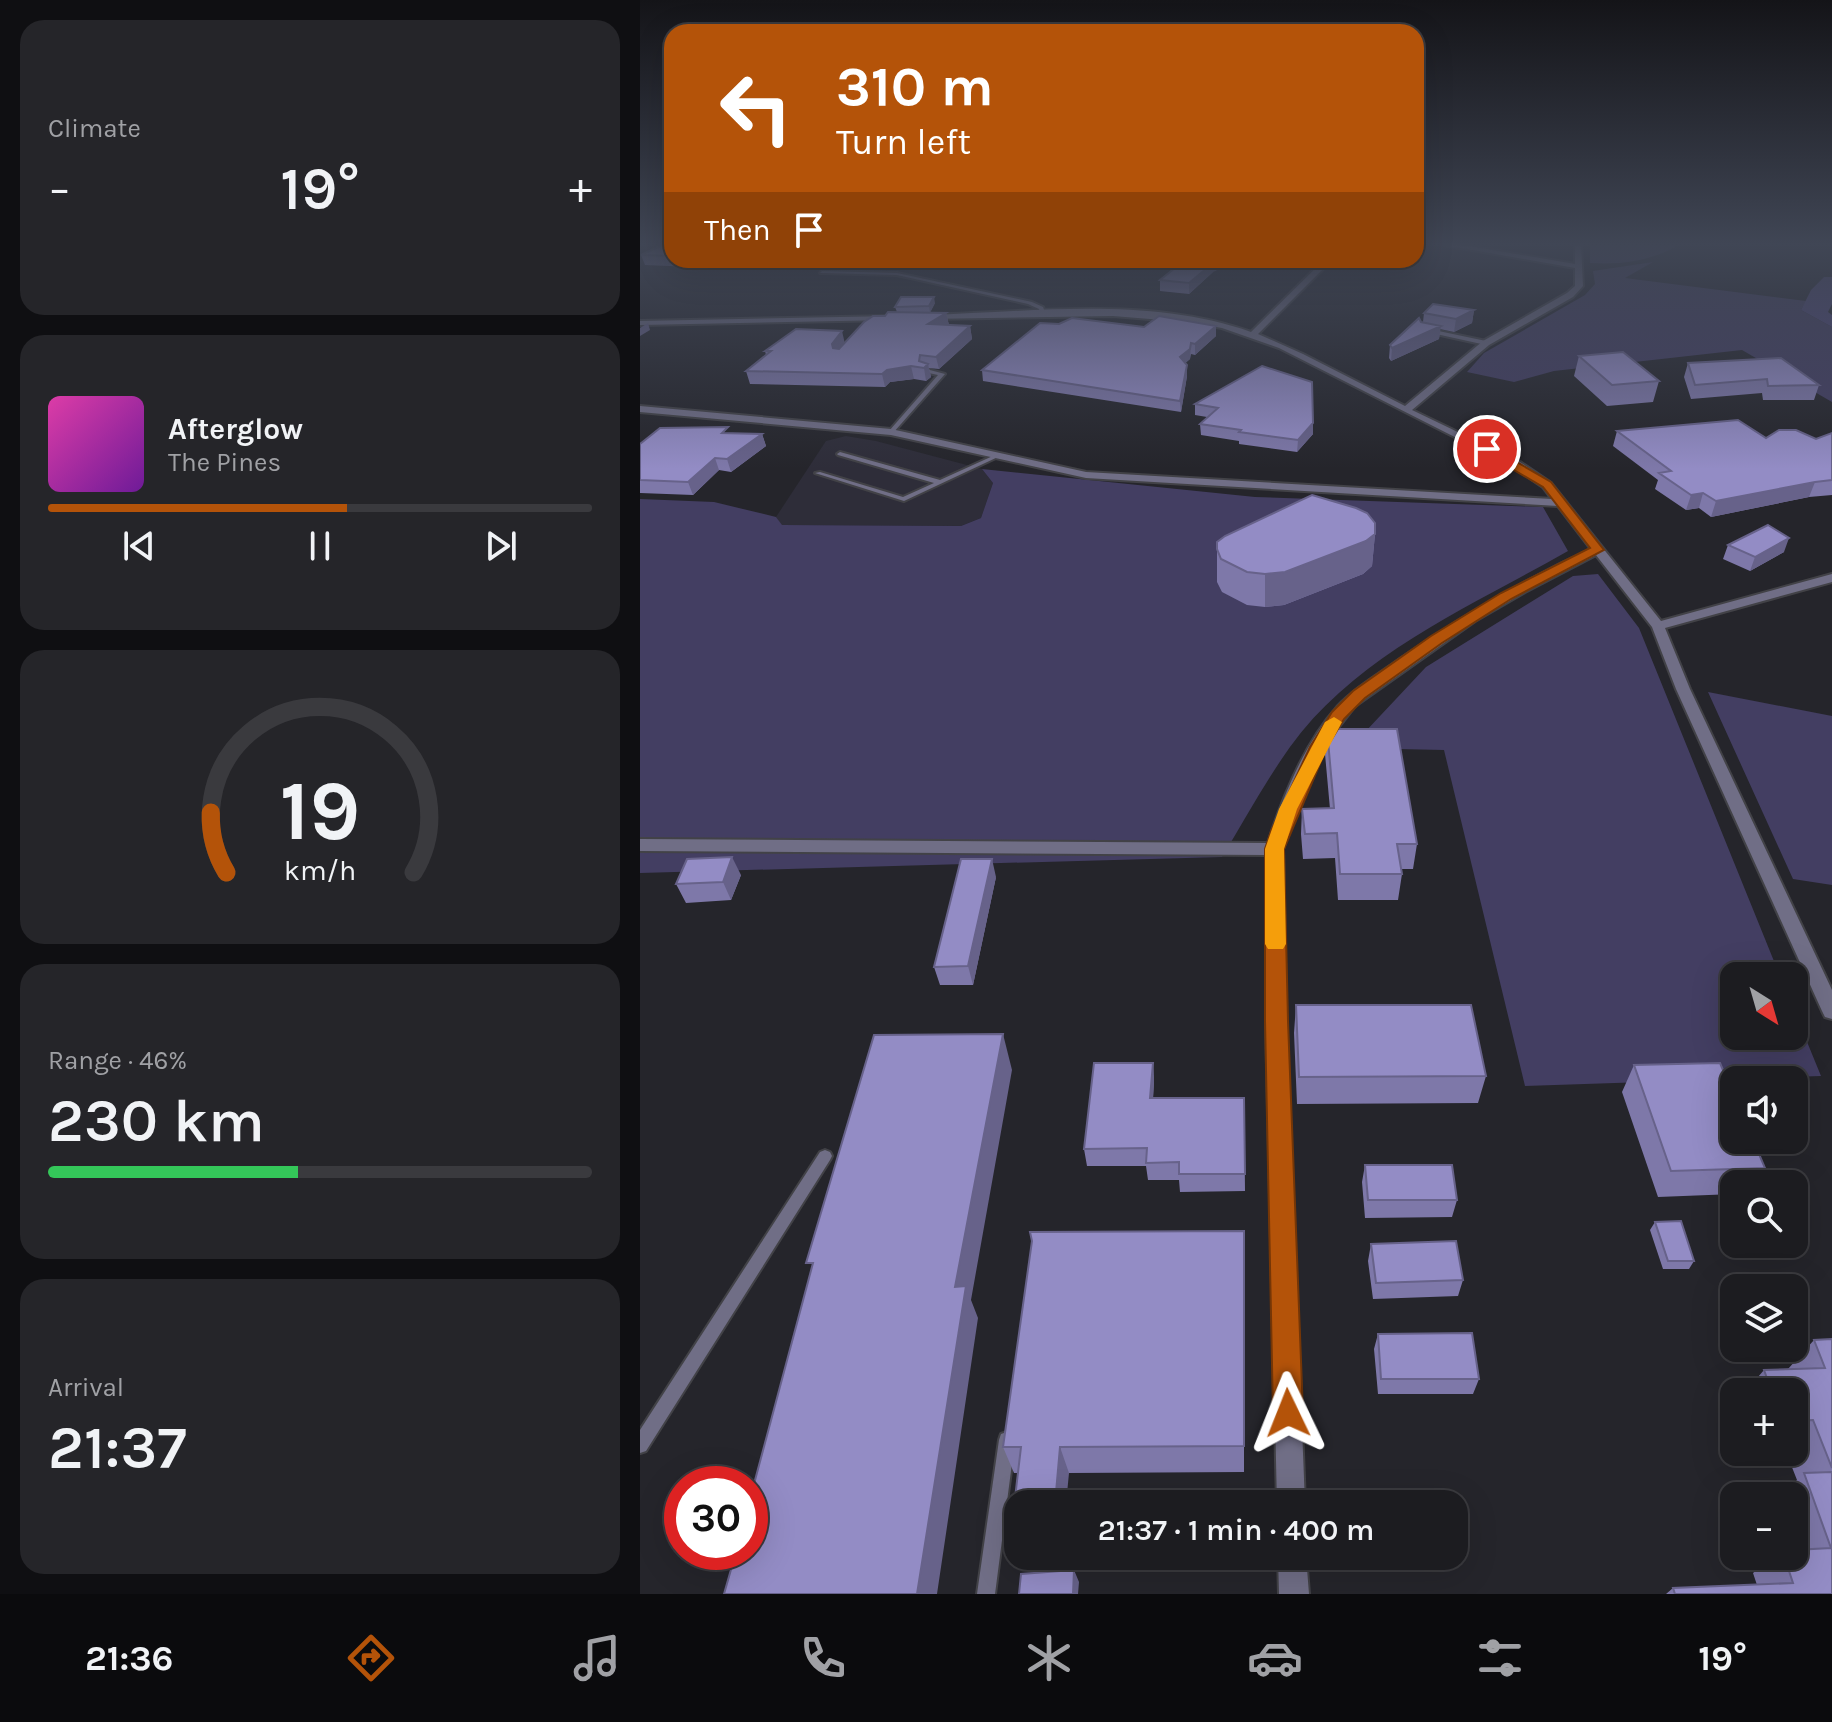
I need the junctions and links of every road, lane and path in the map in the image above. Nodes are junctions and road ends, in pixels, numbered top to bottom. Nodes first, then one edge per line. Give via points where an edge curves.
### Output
1 (887, 319) edge
2 (1183, 319) edge
3 (1269, 319) edge
4 (1527, 319) edge
5 (640, 323) edge
6 (1422, 331) edge
7 (1253, 335) junction
8 (1486, 343) junction
9 (926, 371) edge
10 (640, 409) edge
11 (1406, 410) junction
12 (891, 432) junction
13 (840, 454) dead end
14 (997, 456) junction
15 (818, 473) dead end
16 (939, 482) junction
17 (1561, 503) junction
18 (1598, 550) junction
19 (1832, 578) edge
20 (1658, 626) junction
21 (640, 845) edge
22 (1275, 849) junction
23 (1832, 1011) edge
24 (825, 1156) dead end
25 (1009, 1425) edge
26 (640, 1445) edge
27 (1291, 1490) edge
28 (1293, 1570) edge
29 (986, 1594) edge
30 (1294, 1594) edge

1 - 5 street
2 - 7 street
3 - 7 street
4 - 8 street
6 - 8 lane
7 - 11 street
8 - 11 street
9 - 12 lane via 942,374
10 - 12 street
11 - 17 street via 1531,473
12 - 14 street
13 - 16 lane
14 - 16 lane
14 - 17 street via 1150,482
15 - 16 lane via 904,499
17 - 18 street
18 - 20 street
18 - 22 street via 1506,596 1359,695 1318,747
19 - 20 street
20 - 23 street
21 - 22 street
22 - 27 street
24 - 26 lane
25 - 29 lane
28 - 30 street

